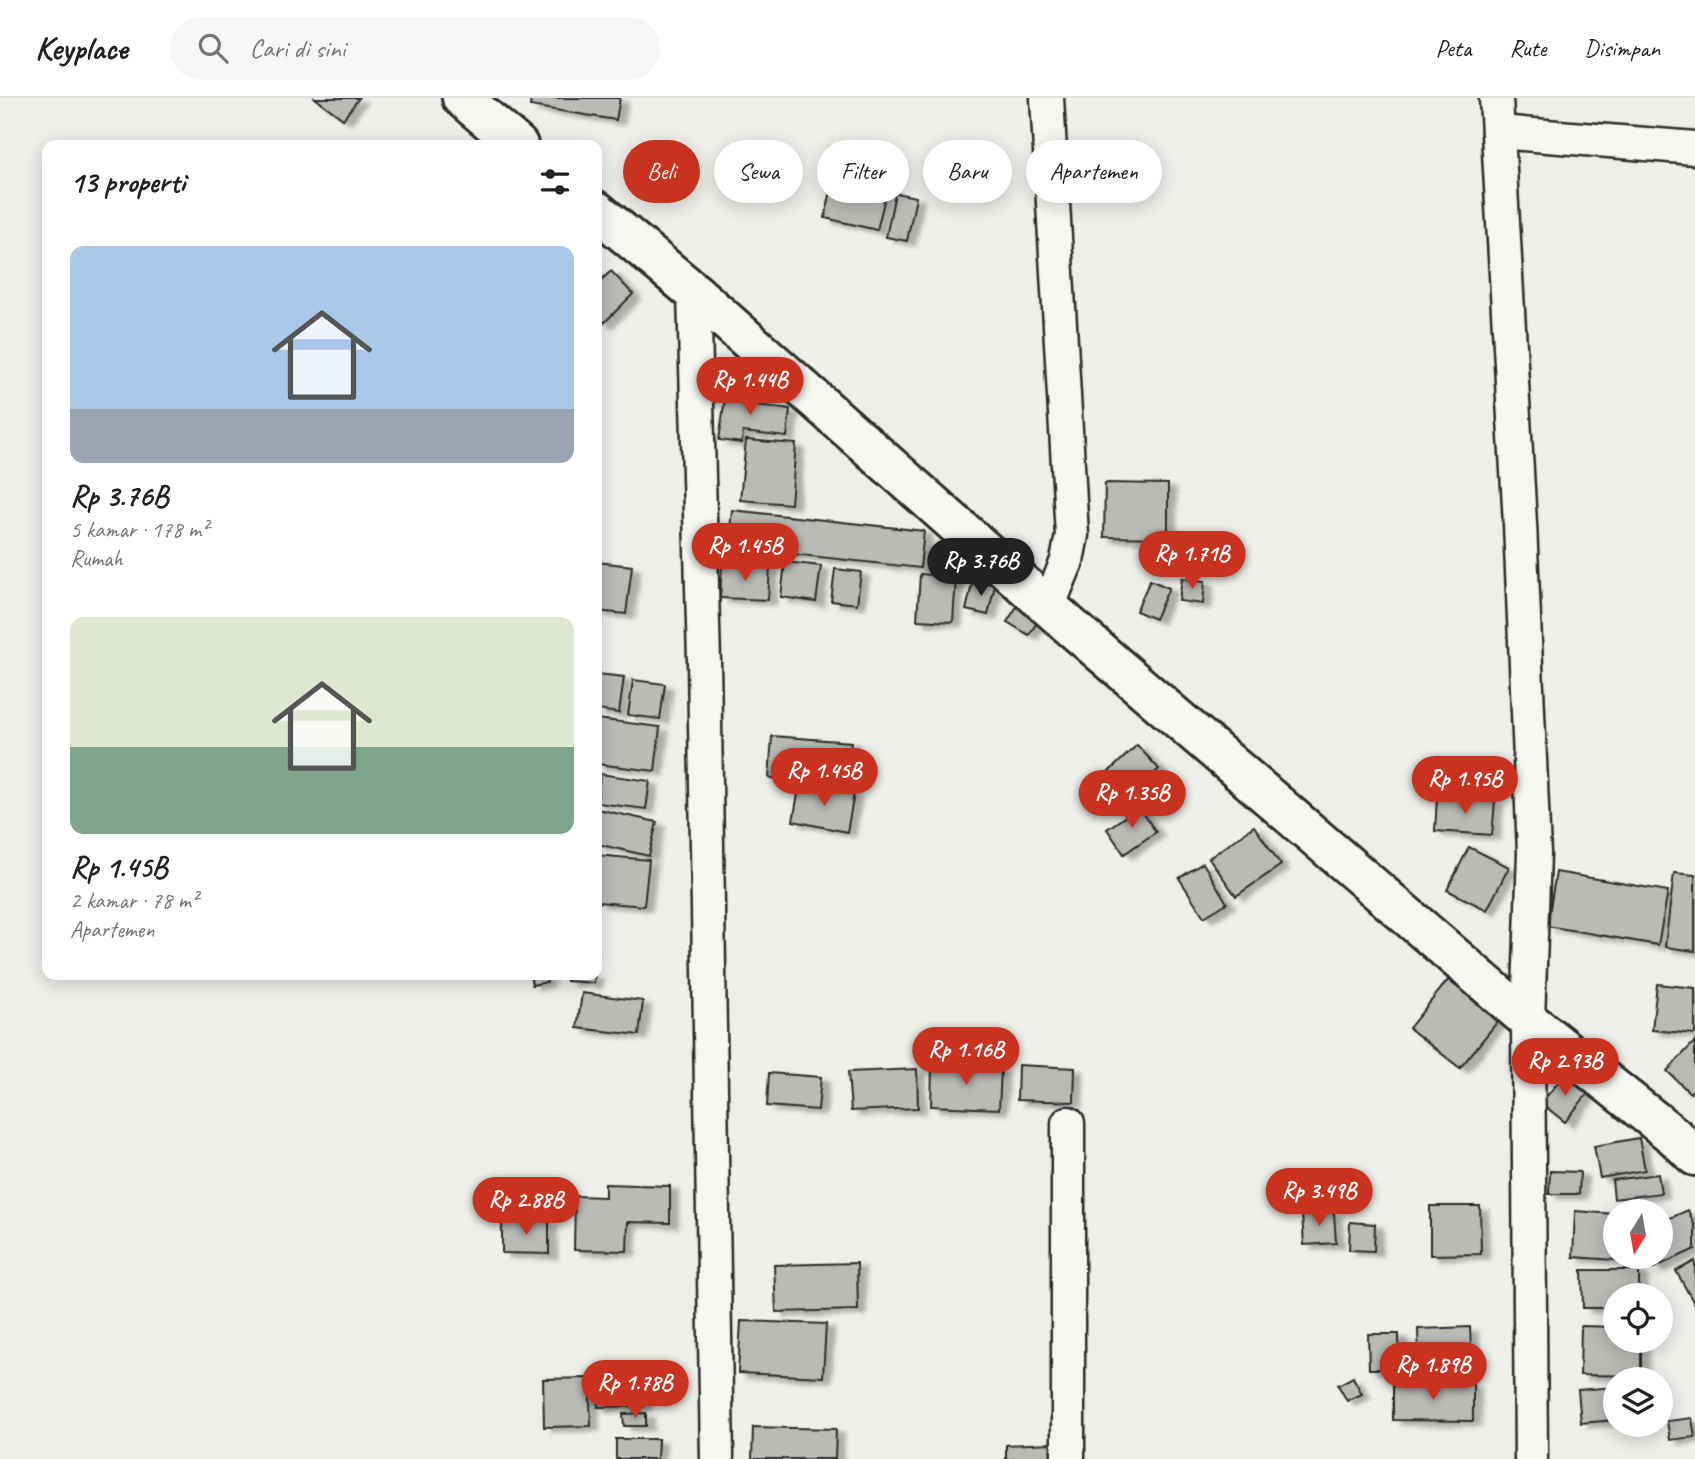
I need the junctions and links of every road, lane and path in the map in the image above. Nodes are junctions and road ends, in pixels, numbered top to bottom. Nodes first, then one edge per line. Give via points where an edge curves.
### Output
1 (462, 98) edge
2 (1047, 98) edge
3 (1496, 98) edge
4 (1498, 132) junction
5 (513, 140) edge
6 (1695, 148) edge
7 (602, 215) edge
8 (694, 292) junction
9 (1048, 607) junction
10 (1528, 1020) junction
11 (1068, 1123) dead end
12 (1695, 1156) edge
13 (717, 1459) edge
14 (1068, 1459) edge
15 (1531, 1459) edge

1 - 5 highway
2 - 9 street via 1072,535 1068,561
3 - 4 street
4 - 6 street
4 - 10 street via 1534,853
7 - 8 highway
8 - 9 highway
8 - 13 street
9 - 10 highway
10 - 12 highway
10 - 15 street
11 - 14 street

